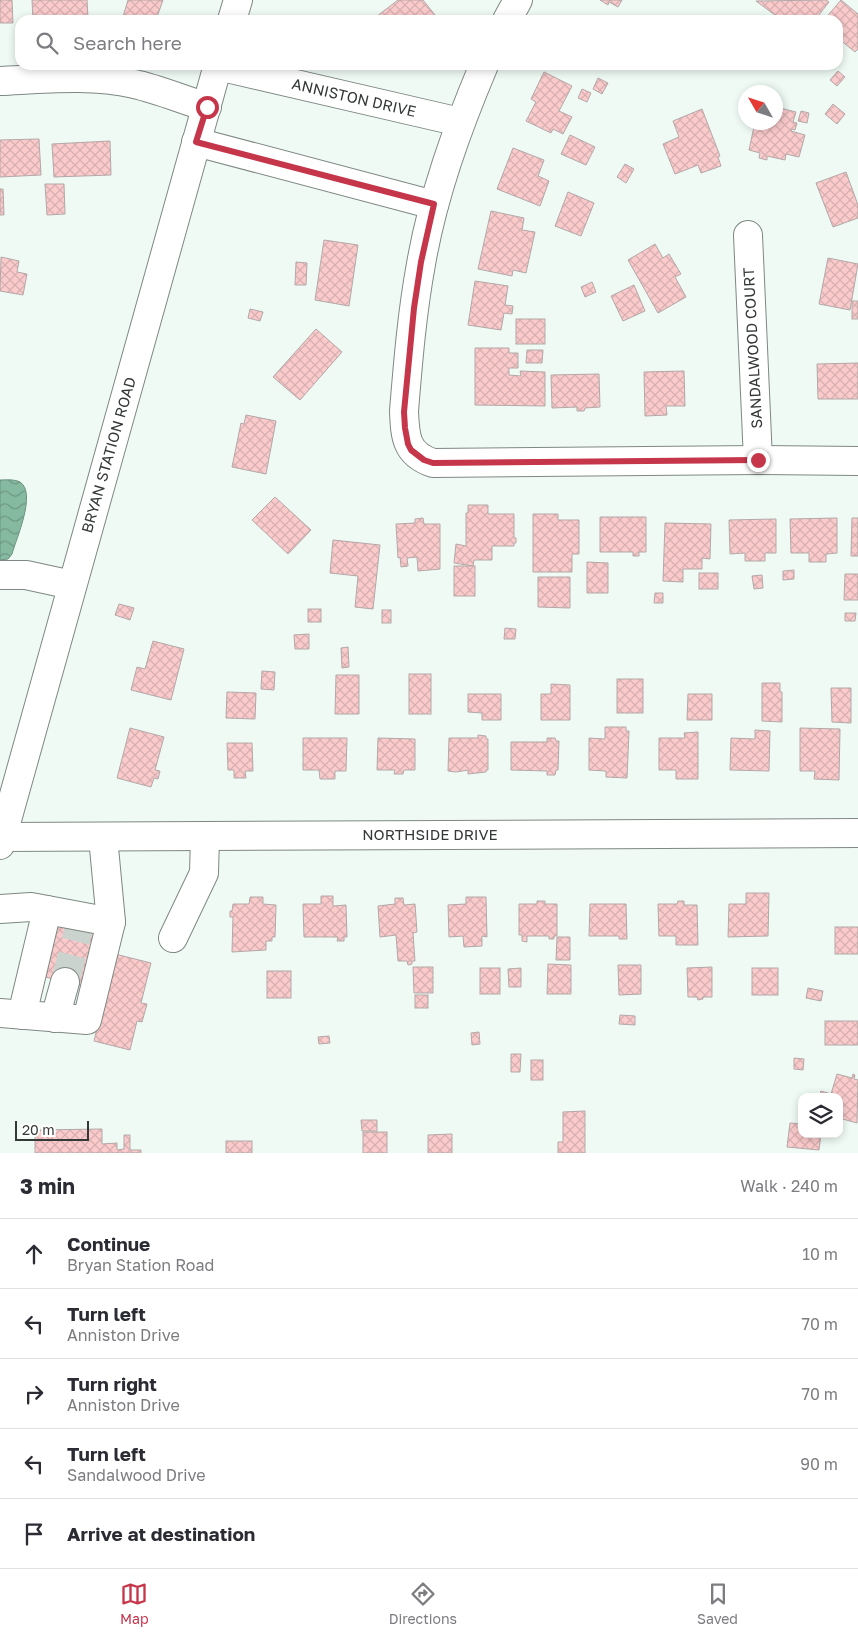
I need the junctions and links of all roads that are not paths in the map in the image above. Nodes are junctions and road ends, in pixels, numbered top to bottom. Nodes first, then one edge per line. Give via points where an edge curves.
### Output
1 (238, 0) edge
2 (518, 0) edge
3 (234, 15) edge
4 (510, 15) edge
5 (217, 70) edge
6 (235, 70) edge
7 (482, 70) edge
8 (0, 81) edge
9 (207, 107) junction
10 (460, 122) junction
11 (196, 142) junction
12 (434, 204) junction
13 (748, 235) dead end
14 (758, 460) junction
15 (858, 461) edge
16 (0, 574) edge
17 (72, 585) junction
18 (858, 833) edge
19 (205, 836) junction
20 (103, 837) junction
21 (1, 841) edge
22 (0, 909) edge
23 (47, 910) junction
24 (111, 922) junction
25 (173, 938) dead end
26 (65, 982) tunnel mouth
27 (11, 1014) edge
28 (55, 1018) junction

1 - 3 street
2 - 4 street
5 - 9 street, BRYAN STATION ROAD
6 - 10 street, ANNISTON DRIVE
7 - 10 street
8 - 9 street via 107,80 134,84
9 - 11 street, BRYAN STATION ROAD
10 - 12 street
11 - 12 street
11 - 17 street, BRYAN STATION ROAD
12 - 14 street via 421,262 408,365 404,412 411,450 433,463
13 - 14 street, SANDALWOOD COURT
14 - 15 street
16 - 17 street via 26,575
17 - 21 street, BRYAN STATION ROAD
18 - 19 street, NORTHSIDE DRIVE
19 - 20 street, NORTHSIDE DRIVE
19 - 25 street via 204,873
20 - 21 street, NORTHSIDE DRIVE
20 - 24 street
22 - 23 street via 31,907
23 - 24 street via 80,922
23 - 27 street
24 - 28 street via 87,1020
26 - 28 street
27 - 28 street

